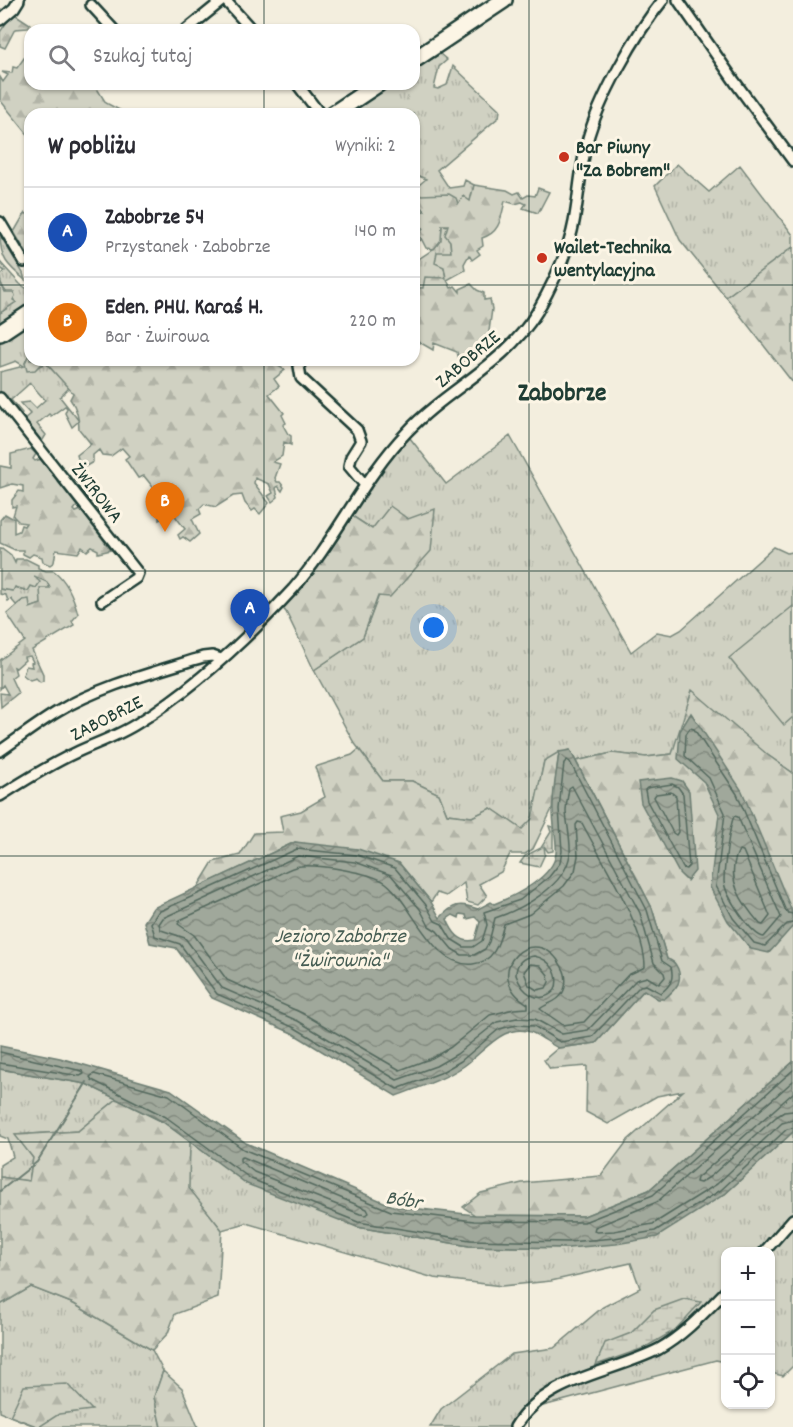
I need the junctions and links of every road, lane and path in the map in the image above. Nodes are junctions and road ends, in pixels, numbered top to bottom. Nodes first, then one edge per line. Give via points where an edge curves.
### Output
1 (19, 0) edge
2 (224, 0) edge
3 (504, 0) edge
4 (663, 0) edge
5 (678, 0) edge
6 (90, 5) dead end
7 (0, 20) edge
8 (108, 24) edge
9 (194, 24) edge
10 (246, 24) edge
11 (420, 56) edge
12 (302, 90) edge
13 (369, 90) edge
14 (315, 108) edge
15 (342, 108) edge
16 (793, 161) edge
17 (0, 222) edge
18 (24, 262) dead end
19 (24, 317) edge
20 (0, 333) edge
21 (299, 366) edge
22 (0, 398) edge
23 (365, 485) junction
24 (102, 601) dead end
25 (221, 659) junction
26 (0, 751) edge
27 (0, 796) edge
28 (793, 1219) edge
29 (768, 1247) edge
30 (721, 1297) edge
31 (515, 1427) edge

1 - 7 street
2 - 9 street
2 - 10 street
3 - 11 main road
4 - 23 street, ZABOBRZE via 637,36 595,117 584,156 570,241 537,312 509,348 406,433
5 - 16 street
6 - 8 street
12 - 14 street
13 - 15 main road
17 - 18 street
19 - 20 main road
21 - 23 street via 301,378 357,430 361,441 349,466
22 - 24 street, ŻWIROWA via 138,573
23 - 25 street, ZABOBRZE via 298,582
25 - 26 street, ZABOBRZE via 206,656 92,696 57,712
25 - 27 street, ZABOBRZE via 185,692 139,723 51,765
28 - 29 street
30 - 31 street via 662,1347 538,1399

